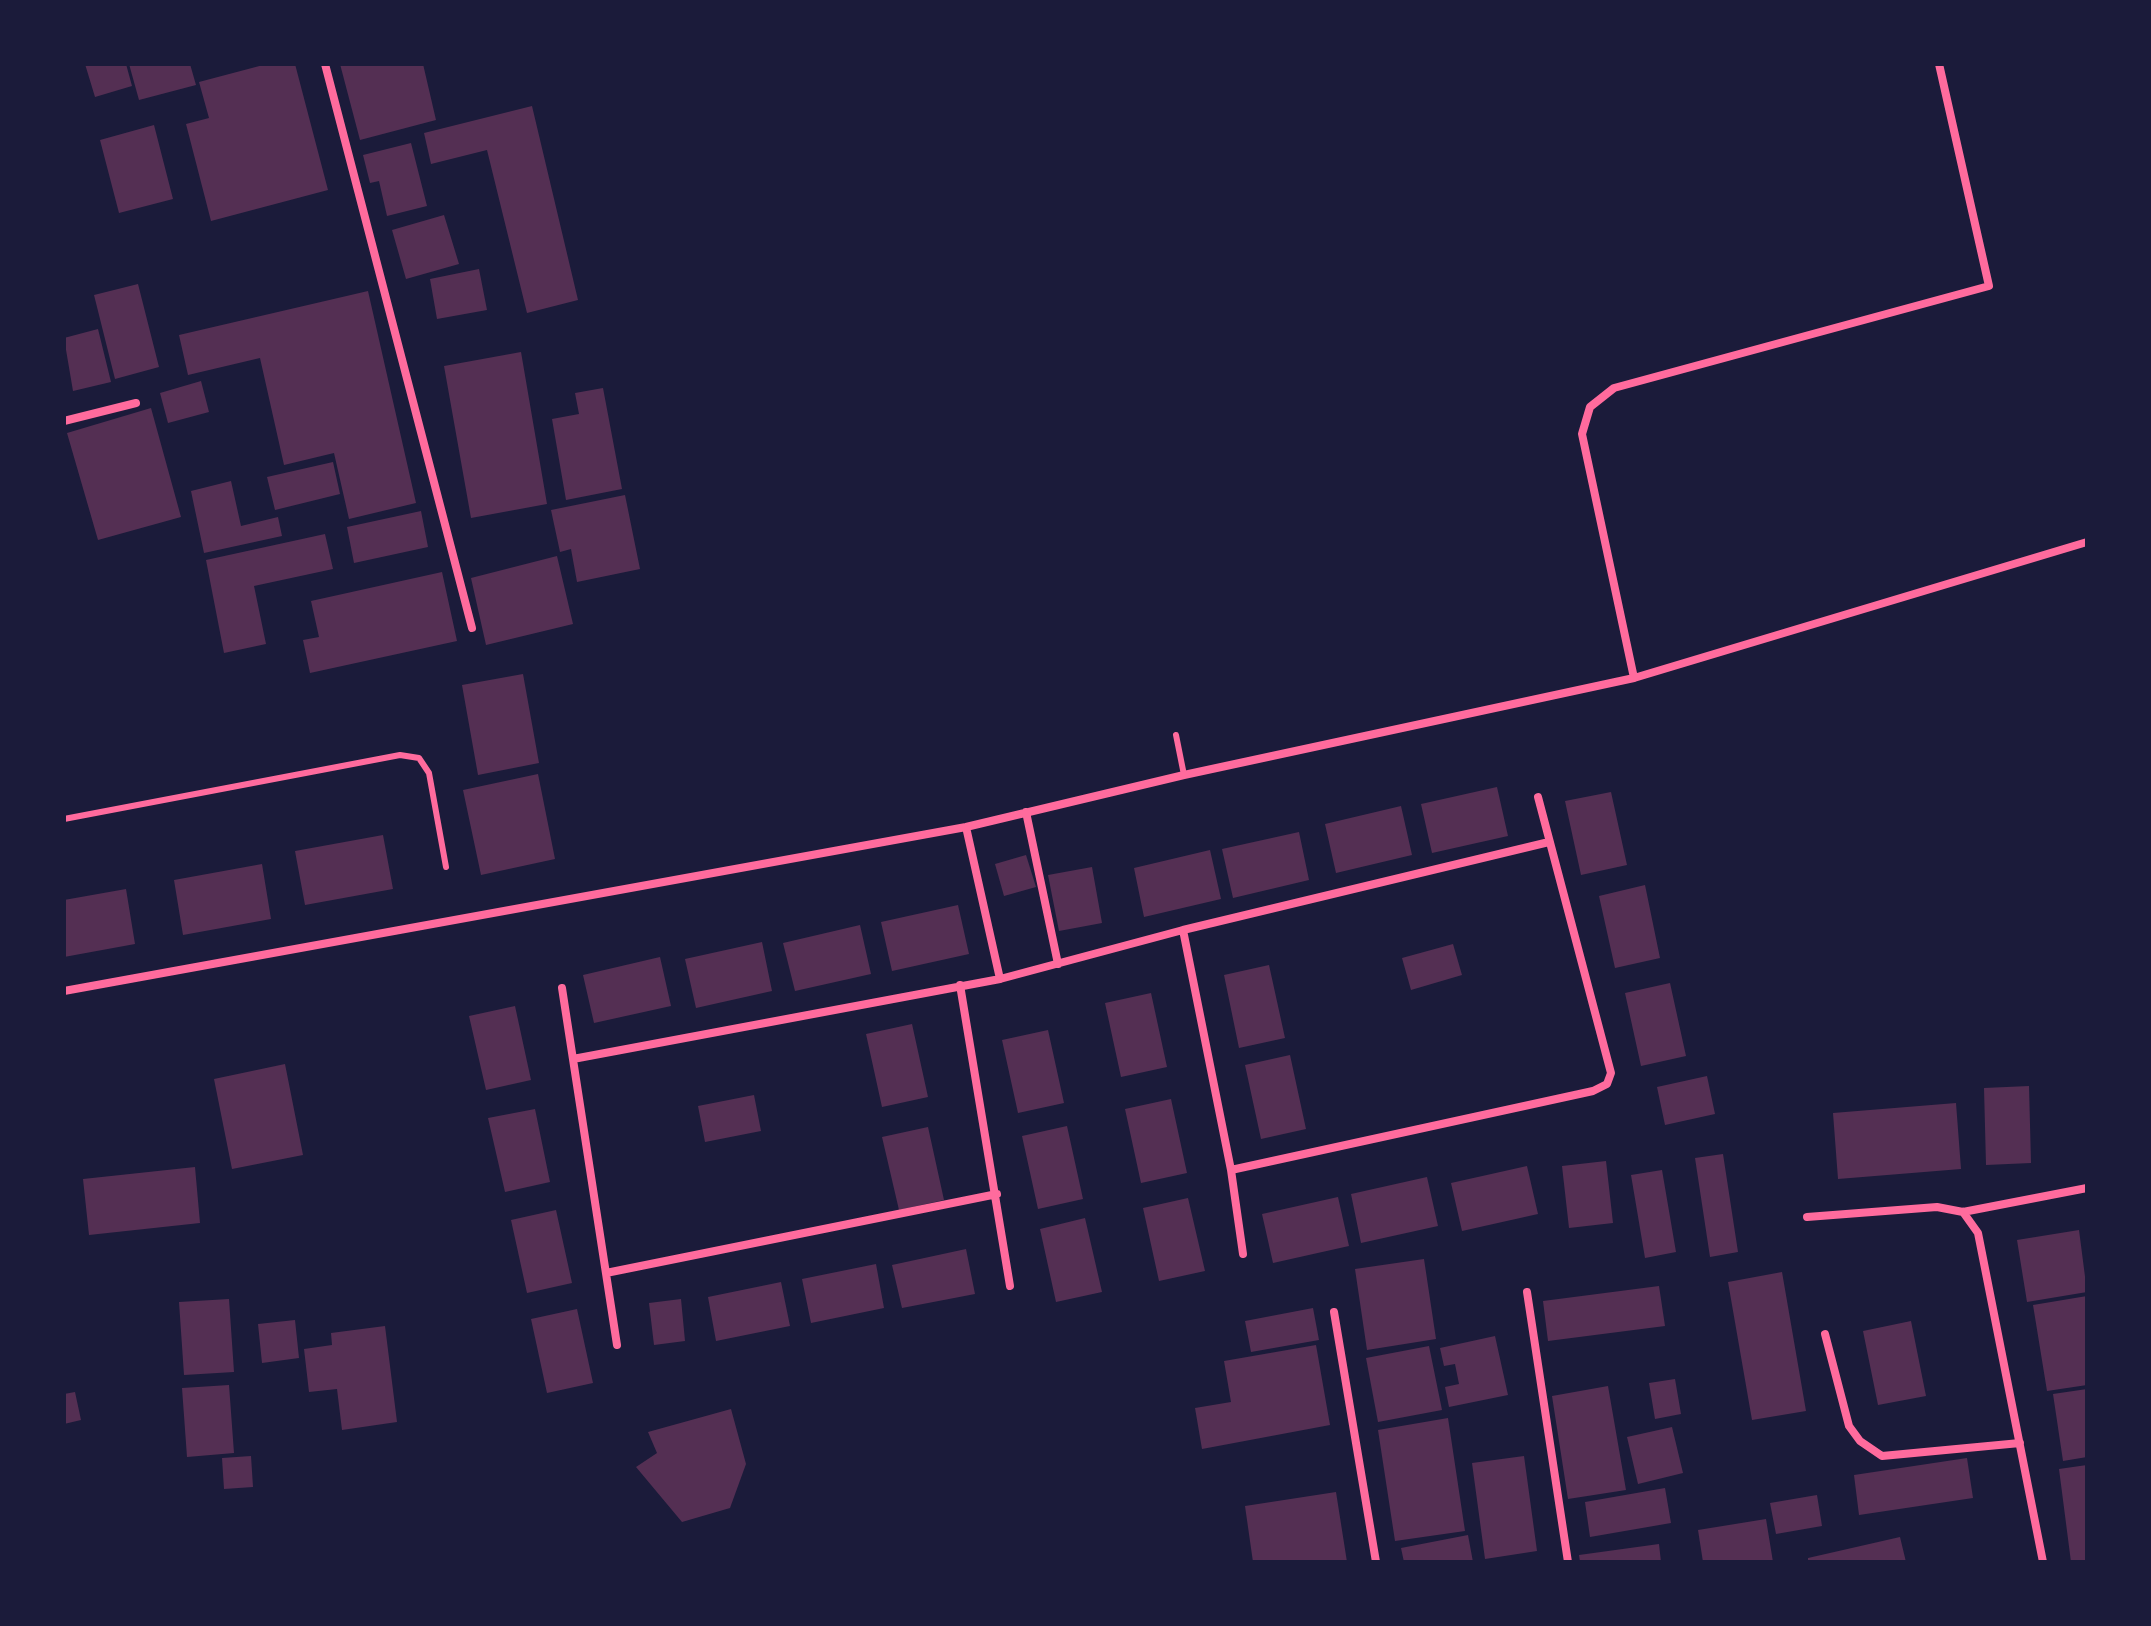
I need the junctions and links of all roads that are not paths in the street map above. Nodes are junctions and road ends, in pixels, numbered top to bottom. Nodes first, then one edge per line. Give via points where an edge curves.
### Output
1 (325, 64) edge
2 (1939, 64) edge
3 (136, 403) dead end
4 (64, 421) edge
5 (2087, 542) edge
6 (472, 628) dead end
7 (1634, 678) junction
8 (1176, 735) dead end
9 (1184, 775) junction
10 (1538, 797) dead end
11 (1026, 812) junction
12 (64, 819) edge
13 (966, 827) junction
14 (1549, 842) junction
15 (446, 867) dead end
16 (1183, 930) junction
17 (1058, 964) junction
18 (1000, 979) junction
19 (960, 985) junction
20 (562, 988) dead end
21 (64, 991) edge
22 (573, 1059) junction
23 (1231, 1170) junction
24 (2087, 1188) edge
25 (997, 1194) junction
26 (1963, 1212) junction
27 (1807, 1217) dead end
28 (1243, 1254) dead end
29 (606, 1273) junction
30 (1010, 1286) dead end
31 (1527, 1292) dead end
32 (1334, 1312) dead end
33 (1825, 1334) dead end
34 (617, 1345) dead end
35 (2020, 1443) junction
36 (1376, 1562) edge
37 (1568, 1562) edge
38 (2043, 1562) edge

1 - 6 street
2 - 7 street via 1989,286 1614,388 1590,407 1582,434
3 - 4 street
5 - 7 street
7 - 9 street
8 - 9 lane
9 - 11 street
10 - 14 street
11 - 13 street
11 - 17 street
12 - 15 lane via 400,755 419,758 429,773
13 - 18 street
13 - 21 street
14 - 16 street
14 - 23 street via 1611,1073 1607,1084
16 - 17 street
16 - 23 street
17 - 18 street
18 - 19 street
19 - 22 street
19 - 25 street
20 - 22 street
22 - 29 street
23 - 28 street
24 - 26 street
25 - 29 street
25 - 30 street
26 - 27 street via 1937,1207
26 - 35 street via 1978,1233
29 - 34 street
31 - 37 street
32 - 36 street
33 - 35 street via 1849,1426 1882,1456
35 - 38 street

